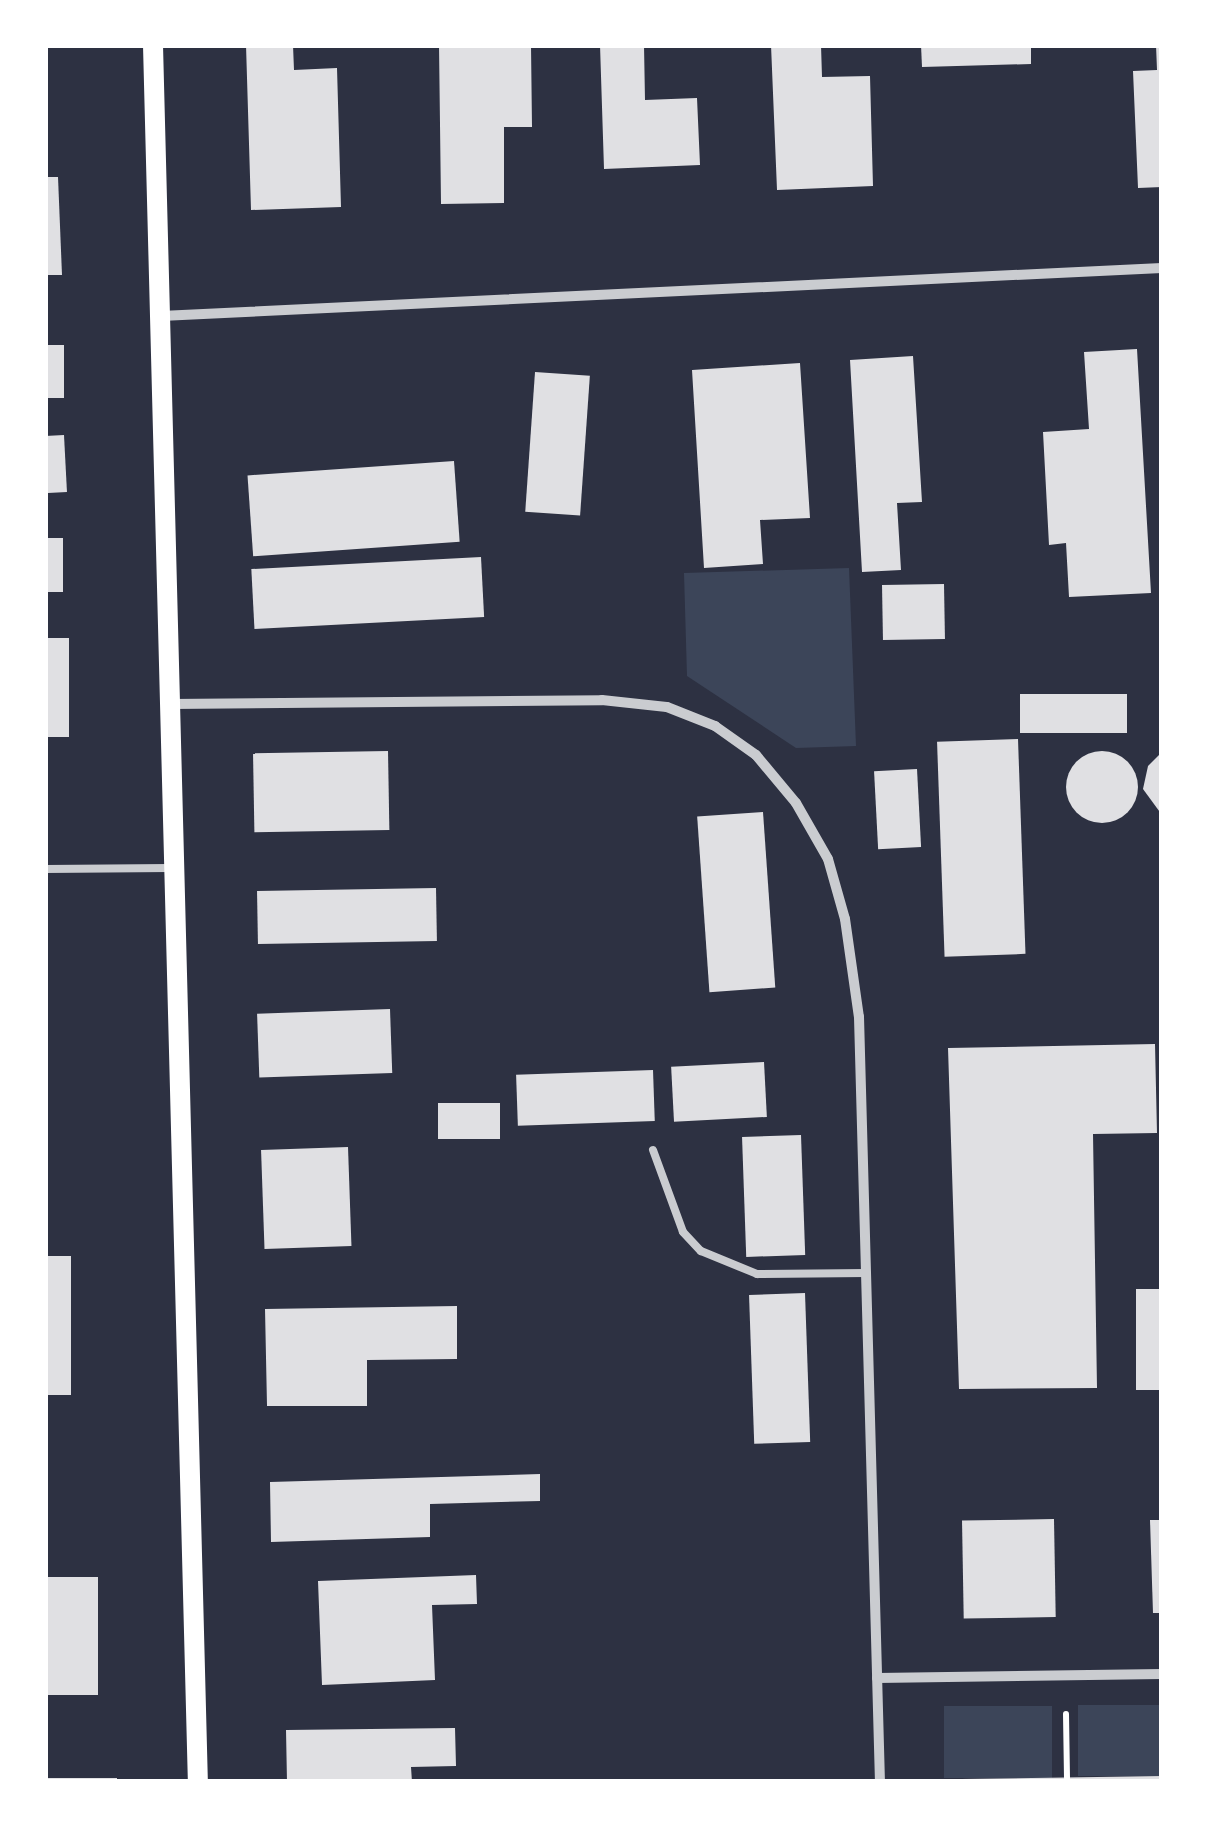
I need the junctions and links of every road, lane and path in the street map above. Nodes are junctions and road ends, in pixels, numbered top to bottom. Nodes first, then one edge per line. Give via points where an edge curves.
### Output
1 (152, 45) edge
2 (1162, 268) edge
3 (161, 316) junction
4 (171, 704) junction
5 (174, 868) junction
6 (45, 869) edge
7 (653, 1150) dead end
8 (866, 1273) junction
9 (1162, 1674) edge
10 (1065, 1675) junction
11 (877, 1678) junction
12 (1066, 1778) dead end
13 (198, 1782) edge
14 (880, 1782) edge

1 - 3 main road
2 - 3 street
3 - 4 main road
4 - 5 main road
4 - 8 street via 602,700 666,707 715,726 756,755 796,803 828,860 845,919 859,1017
5 - 6 lane
5 - 13 main road
7 - 8 lane via 683,1232 701,1251 757,1274
8 - 11 street
9 - 10 street
10 - 11 street
10 - 12 path
11 - 14 street

